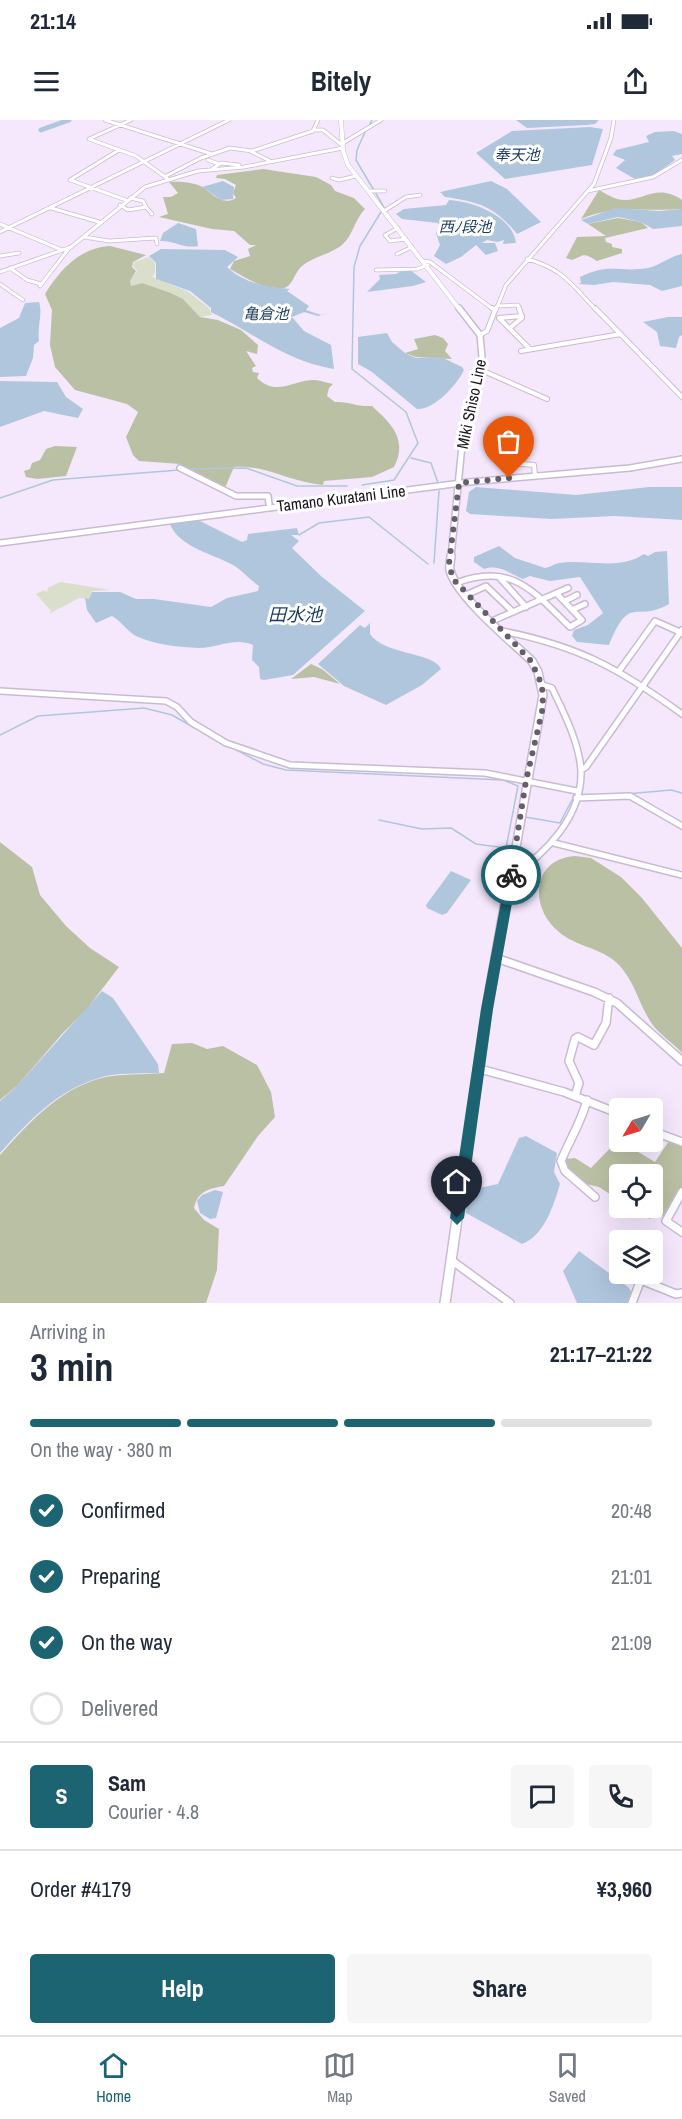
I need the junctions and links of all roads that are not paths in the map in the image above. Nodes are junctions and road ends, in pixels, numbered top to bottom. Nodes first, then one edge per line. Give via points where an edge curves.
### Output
1 (105, 120) edge
2 (132, 120) edge
3 (229, 120) edge
4 (318, 120) edge
5 (341, 120) edge
6 (381, 120) edge
7 (614, 120) edge
8 (121, 125) junction
9 (314, 130) junction
10 (179, 144) junction
11 (274, 145) junction
12 (343, 146) junction
13 (279, 148) dead end
14 (119, 150) junction
15 (250, 151) junction
16 (214, 155) junction
17 (208, 160) dead end
18 (682, 160) edge
19 (144, 161) junction
20 (271, 162) junction
21 (192, 163) junction
22 (219, 164) junction
23 (243, 167) junction
24 (209, 170) junction
25 (166, 176) junction
26 (356, 176) junction
27 (332, 178) dead end
28 (169, 180) junction
29 (153, 184) junction
30 (91, 187) junction
31 (160, 190) dead end
32 (368, 191) junction
33 (385, 191) dead end
34 (588, 191) junction
35 (420, 195) dead end
36 (128, 199) junction
37 (120, 205) junction
38 (51, 207) junction
39 (146, 207) junction
40 (384, 211) junction
41 (152, 214) dead end
42 (99, 222) junction
43 (0, 224) edge
44 (10, 228) junction
45 (398, 228) junction
46 (0, 232) edge
47 (84, 237) junction
48 (406, 239) junction
49 (157, 244) dead end
50 (71, 247) junction
51 (412, 247) junction
52 (62, 250) junction
53 (19, 253) dead end
54 (8, 254) junction
55 (397, 254) dead end
56 (0, 256) edge
57 (527, 259) junction
58 (426, 263) junction
59 (11, 264) junction
60 (376, 270) dead end
61 (1, 271) edge
62 (0, 284) edge
63 (23, 300) dead end
64 (497, 306) junction
65 (494, 310) junction
66 (522, 316) junction
67 (499, 318) junction
68 (491, 319) junction
69 (511, 327) junction
70 (621, 334) junction
71 (480, 335) junction
72 (530, 349) junction
73 (521, 351) dead end
74 (479, 369) junction
75 (682, 397) edge
76 (547, 399) dead end
77 (514, 428) dead end
78 (682, 459) edge
79 (510, 463) junction
80 (180, 468) dead end
81 (535, 476) junction
82 (509, 478) junction
83 (459, 483) junction
84 (269, 504) dead end
85 (0, 543) edge
86 (499, 576) junction
87 (456, 583) junction
88 (568, 588) dead end
89 (557, 594) junction
90 (466, 595) junction
91 (577, 595) dead end
92 (542, 600) junction
93 (565, 601) junction
94 (585, 604) dead end
95 (526, 607) junction
96 (574, 609) junction
97 (512, 613) junction
98 (518, 619) dead end
99 (492, 621) junction
100 (502, 631) junction
101 (681, 632) edge
102 (619, 671) junction
103 (542, 685) junction
104 (643, 685) junction
105 (0, 691) edge
106 (682, 714) edge
107 (581, 770) junction
108 (526, 781) junction
109 (577, 795) junction
110 (682, 826) edge
111 (554, 843) junction
112 (682, 875) edge
113 (511, 876) junction
114 (496, 958) junction
115 (609, 998) junction
116 (682, 1061) edge
117 (480, 1069) junction
118 (575, 1096) junction
119 (587, 1100) junction
120 (609, 1109) edge
121 (663, 1135) edge
122 (682, 1142) edge
123 (682, 1192) edge
124 (595, 1197) dead end
125 (682, 1232) edge
126 (450, 1260) junction
127 (639, 1284) edge
128 (656, 1284) edge
129 (682, 1293) edge
130 (445, 1303) edge
131 (510, 1303) edge
132 (632, 1303) edge

1 - 8 street
2 - 8 street
3 - 10 street
4 - 9 street
5 - 12 main road, Miki Shiso Line
6 - 12 street
7 - 34 street via 607,149
8 - 10 street
8 - 14 street via 89,139
9 - 11 street
9 - 12 street via 326,131
10 - 16 street
10 - 19 street
11 - 13 street
11 - 15 street
12 - 20 street
12 - 26 main road, Miki Shiso Line
14 - 19 street
14 - 30 street via 70,180
15 - 16 street via 230,148
15 - 20 street
16 - 21 street
17 - 22 street
18 - 34 street via 653,177
19 - 25 street
19 - 30 street
20 - 23 street
21 - 24 street
21 - 25 street
22 - 23 street
22 - 24 street
23 - 24 street
24 - 28 street
25 - 28 street
26 - 27 street
26 - 32 main road, Miki Shiso Line
28 - 29 street
29 - 31 street
29 - 36 street
30 - 36 street
30 - 38 street
32 - 33 street
32 - 40 main road, Miki Shiso Line
34 - 57 street
35 - 40 street
36 - 37 street
36 - 39 street via 143,201
37 - 39 street via 128,210
37 - 42 street
38 - 42 street
38 - 44 street
39 - 41 street
40 - 45 main road, Miki Shiso Line
42 - 47 street
43 - 44 street
44 - 46 street
44 - 52 street
45 - 48 main road, Miki Shiso Line
45 - 48 street via 386,235 390,241
47 - 49 street via 109,241 156,238
47 - 50 street
48 - 51 main road, Miki Shiso Line
50 - 52 street
50 - 59 street via 41,285 27,280
51 - 55 street
51 - 58 main road, Miki Shiso Line
52 - 59 street via 30,263
53 - 54 street
54 - 56 street
54 - 59 street
57 - 64 street via 506,285
57 - 70 street via 556,269
58 - 60 street via 417,269
58 - 65 street via 430,262
58 - 71 main road, Miki Shiso Line
59 - 61 street
62 - 63 street
64 - 65 street
64 - 66 street via 519,305
65 - 68 street
66 - 67 street
66 - 69 street
67 - 68 street
67 - 69 street
68 - 71 street via 487,332
69 - 72 street
70 - 72 street
70 - 75 street
71 - 74 main road, Miki Shiso Line
72 - 73 street
74 - 76 street
74 - 83 main road, Miki Shiso Line via 463,435
77 - 79 street
78 - 81 main road, Tamano Kuratani Line
79 - 81 street via 534,465
79 - 82 street
80 - 84 main road via 236,496 268,496
81 - 82 main road, Tamano Kuratani Line
82 - 83 main road, Tamano Kuratani Line
83 - 85 main road, Tamano Kuratani Line
83 - 87 main road, Miki Shiso Line via 449,564
86 - 87 street via 472,577
86 - 92 street via 527,585
86 - 95 street
87 - 90 main road, Miki Shiso Line
88 - 89 street
89 - 92 street
89 - 93 street
90 - 97 street via 486,586
90 - 99 main road, Miki Shiso Line
91 - 93 street
92 - 95 street
92 - 96 street via 570,627 582,620
93 - 96 street
94 - 96 street
95 - 97 street
97 - 98 street
97 - 99 street
99 - 100 main road, Miki Shiso Line
100 - 102 street via 522,634
100 - 103 main road, Miki Shiso Line via 531,661
101 - 102 street via 656,621
101 - 104 street
102 - 104 street
103 - 107 street via 552,688 558,701
103 - 108 main road, Miki Shiso Line via 543,707
104 - 106 street
104 - 107 street
105 - 108 street via 166,701 237,747 290,765 485,773
107 - 109 street
108 - 109 street
108 - 113 main road, Miki Shiso Line
109 - 110 street via 630,796
109 - 111 street
111 - 112 street
111 - 113 street
113 - 114 main road, Miki Shiso Line
114 - 115 street
114 - 117 main road, Miki Shiso Line
115 - 116 street
115 - 118 street via 608,1021 594,1045 575,1039 569,1061 579,1083
117 - 118 street
117 - 126 main road, Miki Shiso Line
118 - 119 street
119 - 120 street
119 - 124 street via 561,1161 565,1171
121 - 122 street
123 - 125 street via 666,1221
126 - 130 main road, Miki Shiso Line
126 - 131 street
127 - 132 street
128 - 129 street

